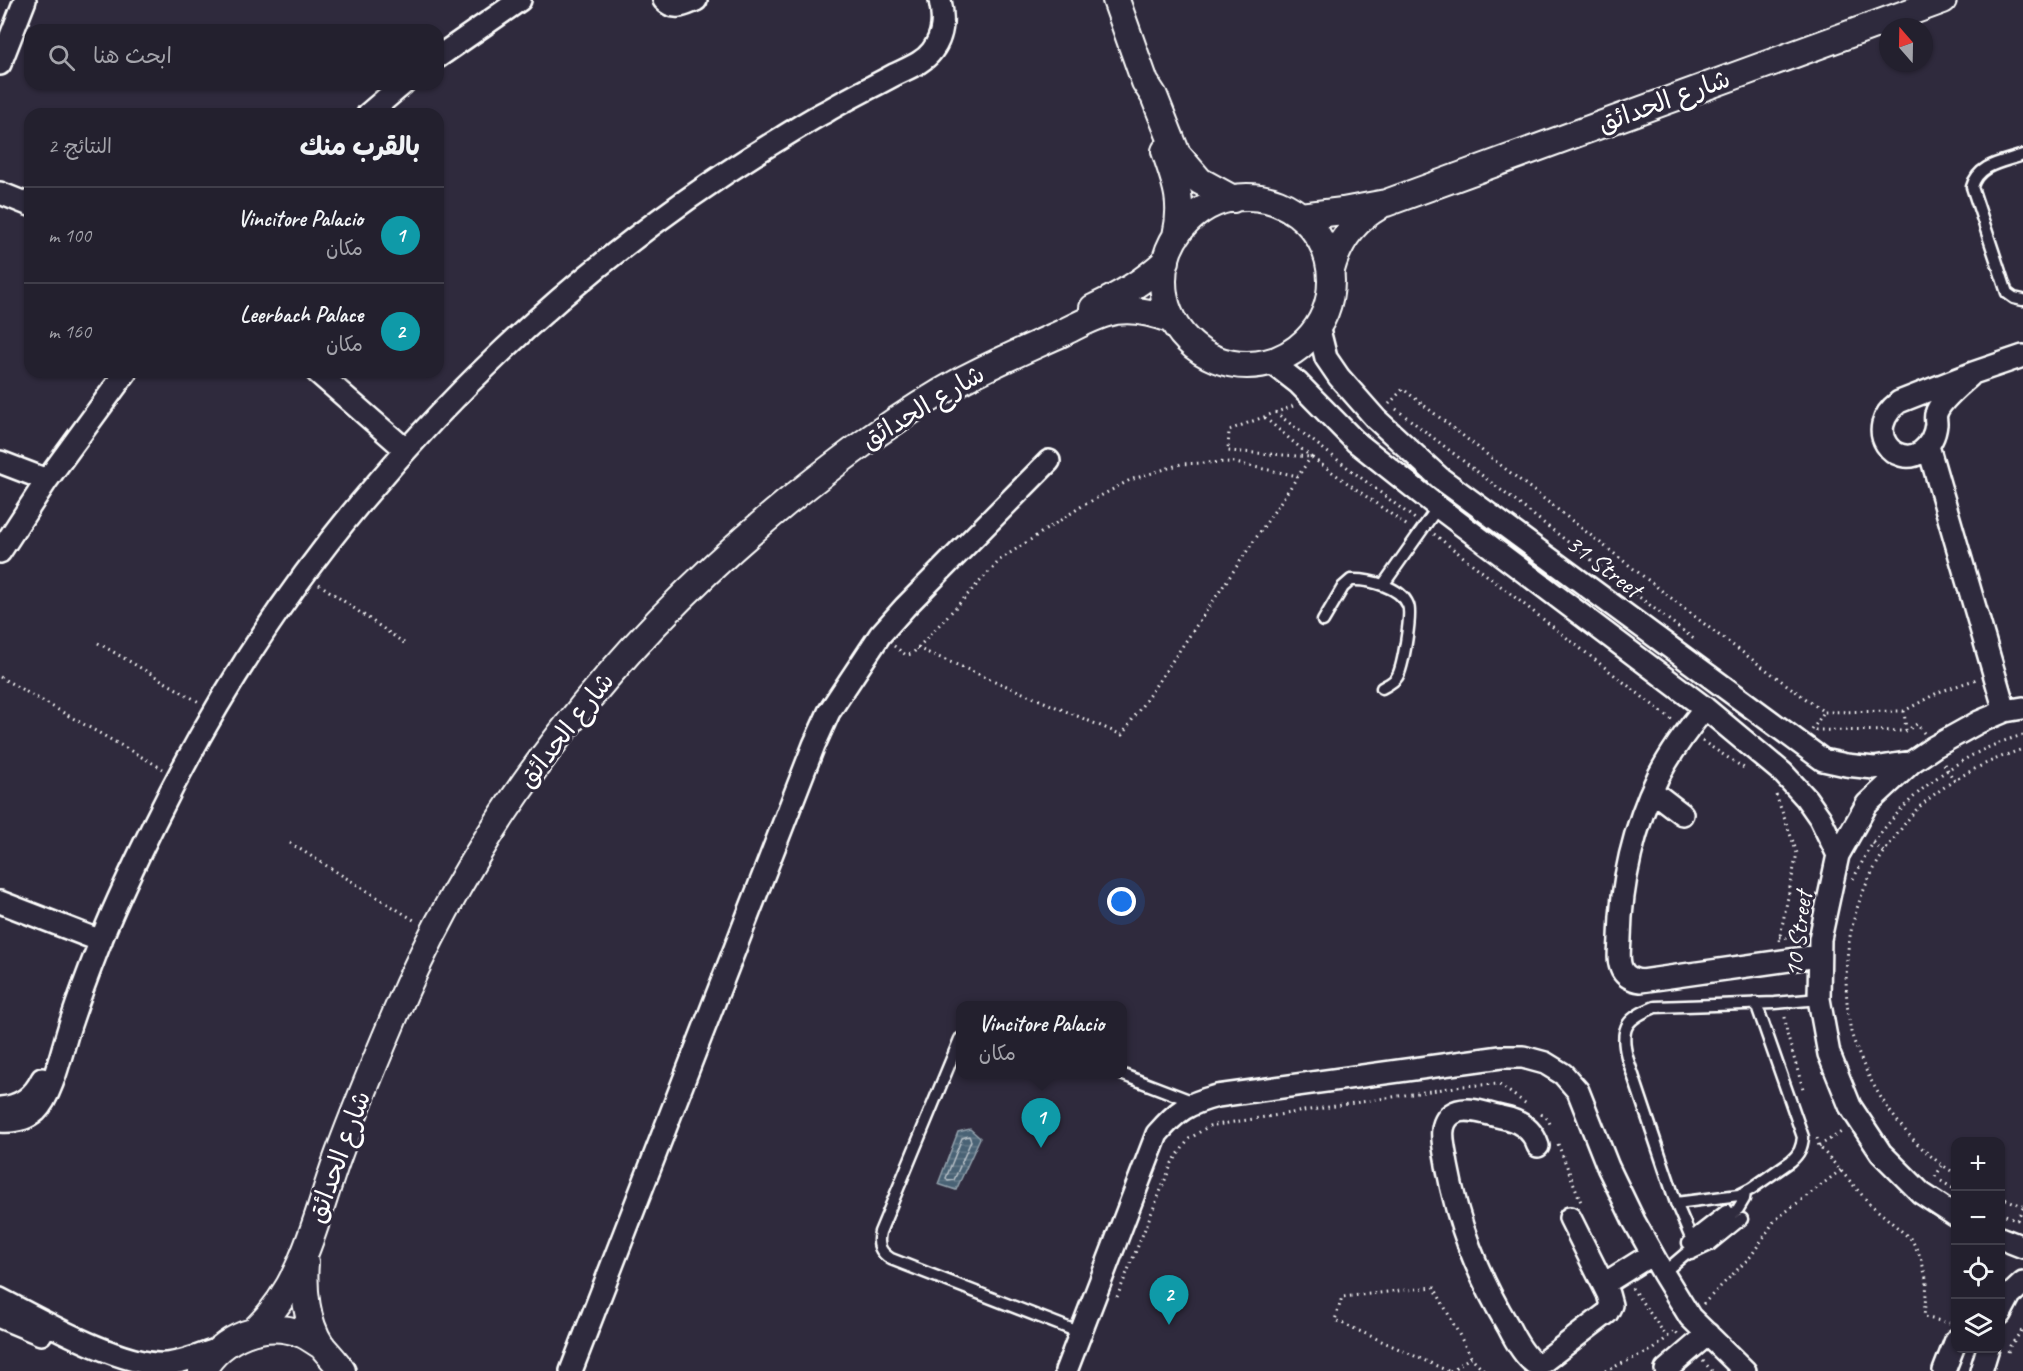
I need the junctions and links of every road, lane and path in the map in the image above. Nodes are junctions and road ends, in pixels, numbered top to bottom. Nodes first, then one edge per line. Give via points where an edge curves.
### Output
1 (25, 0) edge
2 (664, 0) edge
3 (696, 0) edge
4 (940, 0) edge
5 (1116, 0) edge
6 (1942, 0) edge
7 (512, 2) edge
8 (444, 53) edge
9 (0, 64) edge
10 (1145, 82) junction
11 (396, 90) edge
12 (375, 108) edge
13 (2023, 155) edge
14 (0, 193) edge
15 (1233, 199) junction
16 (24, 202) edge
17 (1386, 203) junction
18 (1300, 216) junction
19 (1176, 236) junction
20 (1166, 261) junction
21 (1331, 270) junction
22 (2023, 300) edge
23 (1172, 320) junction
24 (1318, 327) junction
25 (2023, 356) edge
26 (1008, 357) junction
27 (1271, 362) junction
28 (1973, 372) junction
29 (122, 378) edge
30 (324, 378) edge
31 (1314, 398) junction
32 (1275, 412) junction
33 (1383, 412) junction
34 (1264, 417) junction
35 (1928, 446) junction
36 (406, 450) junction
37 (1311, 457) junction
38 (1049, 460) dead end
39 (0, 462) edge
40 (1298, 476) junction
41 (47, 480) junction
42 (1438, 507) junction
43 (1422, 531) junction
44 (0, 552) edge
45 (305, 574) junction
46 (1616, 579) junction
47 (1383, 585) junction
48 (1601, 598) junction
49 (1323, 621) dead end
50 (880, 635) junction
51 (98, 643) dead end
52 (404, 643) dead end
53 (1700, 644) dead end
54 (917, 648) junction
55 (1994, 673) junction
56 (0, 677) edge
57 (1382, 687) dead end
58 (1705, 708) junction
59 (2014, 710) edge
60 (214, 711) junction
61 (1904, 711) junction
62 (1812, 730) dead end
63 (1687, 731) junction
64 (1906, 731) junction
65 (2023, 737) edge
66 (1934, 747) junction
67 (2023, 749) edge
68 (1912, 762) junction
69 (1754, 775) dead end
70 (177, 777) junction
71 (1774, 788) dead end
72 (1652, 791) junction
73 (1682, 814) dead end
74 (290, 843) dead end
75 (1873, 843) junction
76 (1884, 852) junction
77 (1838, 855) junction
78 (1851, 883) dead end
79 (0, 902) edge
80 (434, 932) junction
81 (101, 941) junction
82 (1818, 956) junction
83 (1780, 962) junction
84 (1818, 999) junction
85 (1783, 1002) junction
86 (1756, 1003) junction
87 (69, 1025) junction
88 (956, 1049) edge
89 (1127, 1076) edge
90 (1806, 1101) dead end
91 (1194, 1102) junction
92 (1884, 1102) junction
93 (1878, 1106) dead end
94 (1531, 1107) dead end
95 (0, 1108) edge
96 (1540, 1113) dead end
97 (0, 1121) edge
98 (1552, 1129) dead end
99 (1816, 1135) dead end
100 (1547, 1142) joint
101 (1942, 1166) junction
102 (1841, 1170) junction
103 (1951, 1171) edge
104 (1951, 1187) edge
105 (1745, 1193) junction
106 (2005, 1199) edge
107 (1676, 1203) junction
108 (2023, 1207) edge
109 (1727, 1210) dead end
110 (1577, 1213) joint
111 (1951, 1213) edge
112 (2005, 1215) edge
113 (1742, 1219) dead end
114 (2017, 1220) junction
115 (2023, 1222) edge
116 (1691, 1239) junction
117 (2005, 1240) edge
118 (2023, 1247) edge
119 (306, 1250) junction
120 (1652, 1254) junction
121 (1680, 1259) junction
122 (1663, 1273) junction
123 (1612, 1278) junction
124 (2023, 1283) edge
125 (0, 1299) edge
126 (1114, 1305) dead end
127 (2005, 1306) edge
128 (0, 1317) edge
129 (1690, 1317) junction
130 (1951, 1324) edge
131 (2023, 1329) edge
132 (255, 1330) junction
133 (1674, 1331) dead end
134 (1081, 1333) junction
135 (1708, 1334) junction
136 (1667, 1337) dead end
137 (322, 1346) junction
138 (2005, 1348) edge
139 (219, 1349) junction
140 (1951, 1353) edge
141 (1997, 1353) edge
142 (1472, 1357) junction
143 (1666, 1370) edge
144 (132, 1371) edge
145 (202, 1371) edge
146 (342, 1371) edge
147 (571, 1371) edge
148 (1066, 1371) edge
149 (1449, 1371) edge
150 (1485, 1371) edge
151 (1745, 1371) edge
152 (1944, 1371) edge
153 (1981, 1371) edge

1 - 9 street
2 - 3 street via 674,7
4 - 36 street via 941,35 932,52 917,65 825,112 752,156 613,254 505,347
5 - 10 street
6 - 17 street, شارع الحدائق
7 - 8 street
10 - 15 street via 1170,141 1186,166 1200,181
10 - 19 street via 1144,95 1179,192
11 - 12 street
13 - 22 lane via 1981,170 1972,187 2007,293
14 - 16 street
15 - 18 street via 1266,199
15 - 19 street via 1202,211
17 - 18 street
17 - 21 street via 1364,216 1347,235
18 - 21 street via 1321,240
19 - 20 street
20 - 23 street via 1163,291
20 - 26 street via 1117,298 1026,339
21 - 24 street via 1329,302
23 - 26 street via 1145,312 1115,311
23 - 27 street via 1182,335 1208,356 1239,365
24 - 27 street via 1295,351
24 - 33 street, 31 Street via 1326,358 1339,377
25 - 28 street
26 - 80 street, شارع الحدائق via 929,399 867,439 753,530 682,596 602,681 550,746 481,847
27 - 31 street, 31 Street
28 - 35 street via 1936,414
28 - 35 street via 1899,402 1885,416 1882,436 1895,453 1918,454
29 - 41 street
30 - 36 street
31 - 32 path
31 - 42 street, 31 Street via 1355,441
32 - 34 path
32 - 43 path
33 - 46 path
33 - 48 street, 31 Street via 1440,478
33 - 61 path via 1403,389 1716,633 1824,712
34 - 37 path
34 - 37 path via 1229,430 1228,451
35 - 55 street
36 - 45 street
37 - 40 path
37 - 43 path
38 - 50 street
39 - 41 street
40 - 54 path via 1230,462 1181,464 1130,480 1001,559
40 - 54 path via 1122,735
41 - 44 street
42 - 43 lane
42 - 58 street, 31 Street
43 - 47 lane
43 - 63 path
45 - 52 path
45 - 60 street
46 - 48 path
46 - 53 path
47 - 49 lane via 1357,580 1346,583
47 - 57 lane via 1400,595 1411,612 1397,677
48 - 68 street, 31 Street via 1823,760 1874,768
50 - 54 path via 906,655
50 - 147 street via 829,712 814,745
51 - 60 path
55 - 59 street
55 - 61 path via 1939,692
56 - 70 path
58 - 63 street
58 - 77 street, 31 Street via 1783,773 1806,798
59 - 66 street, 10 Street via 1979,722
60 - 70 street
61 - 64 path
62 - 64 path
63 - 69 path
63 - 72 street
64 - 66 path via 1917,724
65 - 75 path via 1985,748 1948,770 1910,799
66 - 68 street, 10 Street
67 - 76 path via 1954,780 1916,810
68 - 77 street, 10 Street via 1867,804
70 - 81 street
71 - 83 path via 1797,853 1779,937
72 - 73 street
72 - 83 street via 1639,826 1622,902 1620,961 1624,973 1641,981
74 - 80 path
75 - 76 path
75 - 78 path
76 - 92 path via 1861,894 1847,945 1850,1028 1863,1064
77 - 82 street, 10 Street
79 - 81 street
80 - 119 street, شارع الحدائق via 366,1083
81 - 87 street
82 - 83 street
82 - 84 street, 10 Street
84 - 85 lane
84 - 111 street, 10 Street via 1829,1054 1858,1120 1881,1153 1921,1193
85 - 86 lane
85 - 90 path via 1787,1034
86 - 105 lane via 1803,1137 1798,1155
86 - 107 lane via 1655,1007 1628,1021 1623,1043
87 - 95 street via 34,1092 15,1105
87 - 97 street via 41,1104 18,1120
88 - 134 lane via 880,1232 879,1248 891,1259
89 - 91 lane
91 - 120 street via 1501,1057 1545,1062 1578,1091 1608,1167
91 - 134 street via 1173,1115 1157,1134
92 - 93 path
92 - 101 path via 1910,1137
94 - 126 path via 1498,1084 1462,1086 1209,1126 1189,1139 1172,1163
96 - 98 path
99 - 102 path via 1819,1146
100 - 110 path
100 - 123 street via 1509,1118 1466,1110 1452,1114 1444,1125 1443,1139 1459,1220 1490,1296 1529,1359 1537,1364 1607,1313
101 - 103 path
101 - 104 path via 1935,1177
102 - 129 path via 1775,1220 1751,1256
102 - 130 path via 1870,1204 1912,1240 1927,1282 1924,1317
105 - 107 lane
105 - 121 lane via 1738,1209
106 - 108 path
107 - 116 lane
108 - 114 path
109 - 116 lane
110 - 123 street
112 - 114 path
113 - 121 lane via 1710,1245
114 - 115 path
116 - 121 lane
117 - 118 street
119 - 132 street via 286,1294
119 - 137 street via 306,1300
120 - 122 street
120 - 123 street
121 - 122 lane
122 - 129 street
123 - 136 path
124 - 127 street
125 - 139 street via 134,1361 166,1364
128 - 144 street
129 - 133 path
129 - 135 street
131 - 138 path
132 - 137 street via 279,1329 302,1334
132 - 139 street
134 - 148 street
135 - 143 street
135 - 151 street
137 - 146 street
139 - 145 street
140 - 152 street
141 - 153 street
142 - 149 path
142 - 149 path via 1434,1287 1342,1297 1335,1320
142 - 150 path

